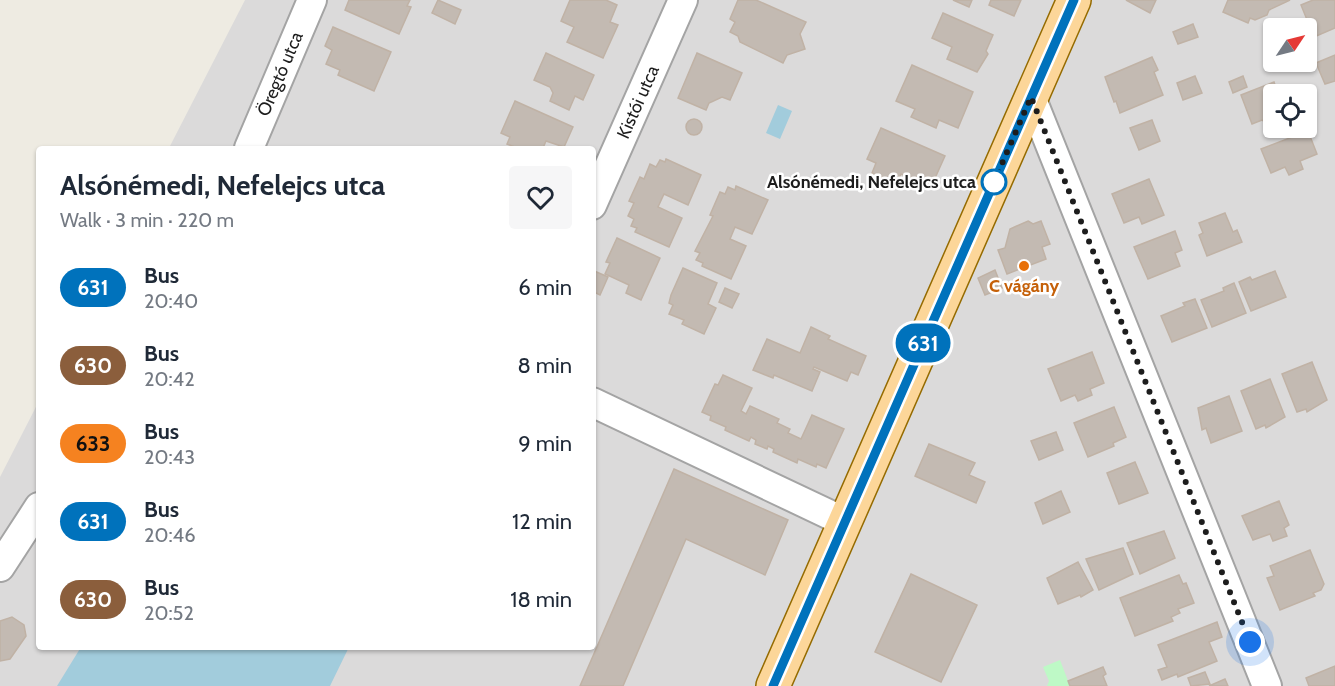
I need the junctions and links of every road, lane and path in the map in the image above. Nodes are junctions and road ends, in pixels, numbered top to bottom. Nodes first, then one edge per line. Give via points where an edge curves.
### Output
1 (312, 0) edge
2 (683, 0) edge
3 (1074, 0) edge
4 (1031, 97) junction
5 (250, 146) edge
6 (596, 196) edge
7 (596, 404) edge
8 (36, 512) edge
9 (844, 522) junction
10 (0, 567) edge
11 (773, 686) edge
12 (1267, 686) edge

1 - 5 street, Öregtó utca
2 - 6 street, Kistói utca
3 - 4 main road
4 - 9 main road
4 - 12 street
7 - 9 street
8 - 10 street
9 - 11 main road

